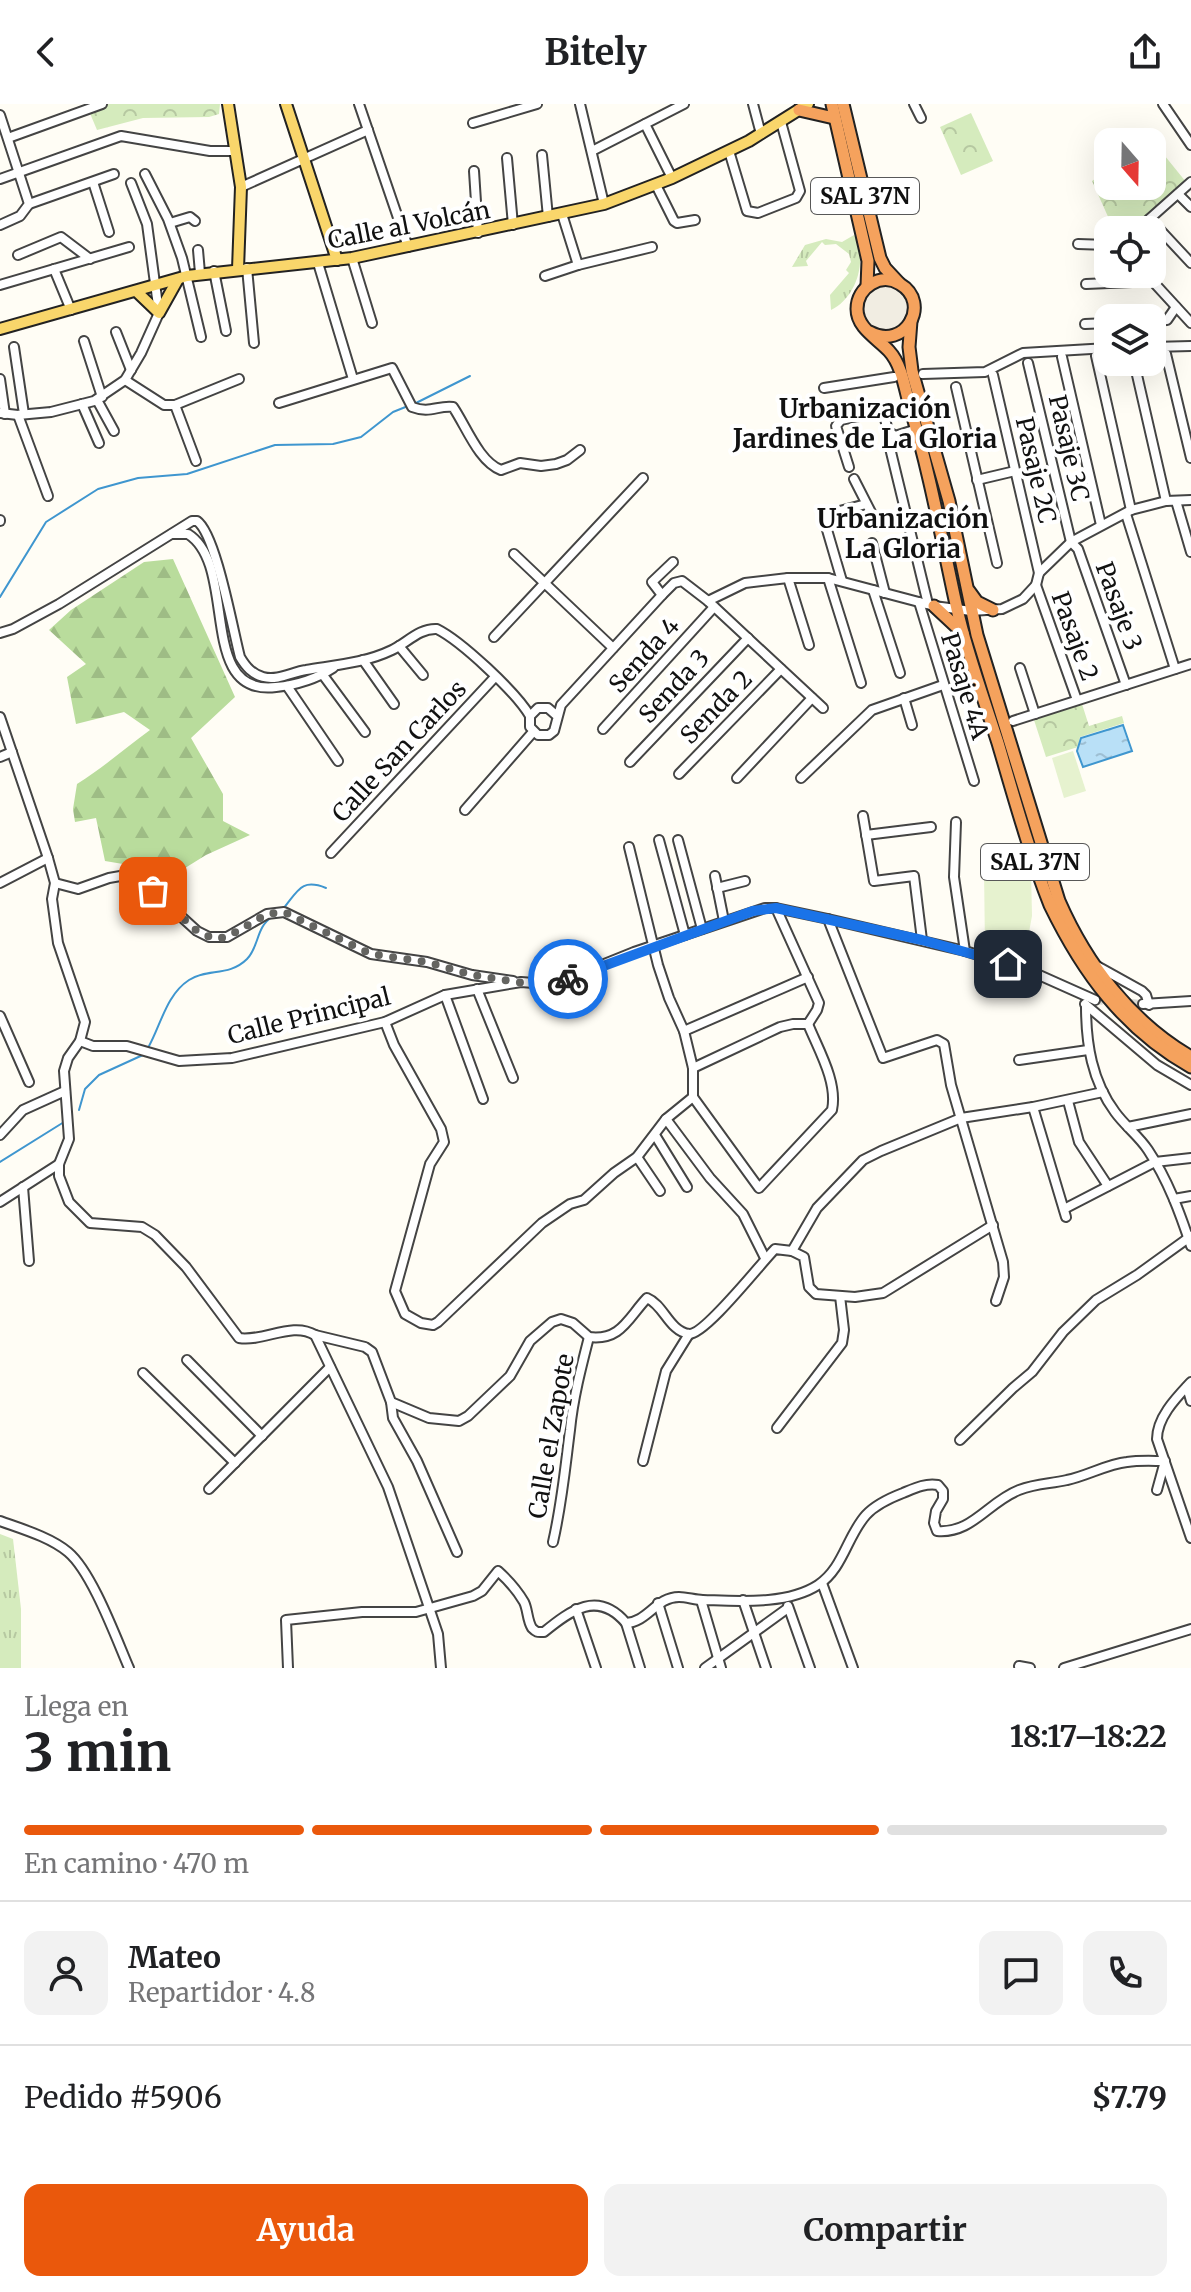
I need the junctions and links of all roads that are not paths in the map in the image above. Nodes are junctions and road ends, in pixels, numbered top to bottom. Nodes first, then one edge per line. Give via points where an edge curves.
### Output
1 (102, 104) edge
2 (228, 104) edge
3 (286, 104) edge
4 (359, 104) edge
5 (537, 104) edge
6 (580, 104) edge
7 (684, 104) edge
8 (753, 104) edge
9 (832, 104) edge
10 (914, 104) edge
11 (1163, 104) edge
12 (844, 105) edge
13 (803, 106) edge
14 (0, 115) edge
15 (834, 118) junction
16 (921, 118) dead end
17 (781, 122) junction
18 (473, 123) dead end
19 (645, 124) junction
20 (368, 130) junction
21 (761, 134) junction
22 (5, 137) edge
23 (1191, 145) edge
24 (235, 151) junction
25 (592, 151) junction
26 (729, 151) junction
27 (542, 155) dead end
28 (305, 158) junction
29 (507, 158) dead end
30 (19, 171) junction
31 (474, 171) dead end
32 (114, 174) dead end
33 (145, 174) dead end
34 (672, 178) junction
35 (0, 179) edge
36 (93, 182) junction
37 (1191, 182) edge
38 (131, 183) dead end
39 (656, 185) junction
40 (241, 187) junction
41 (1178, 194) junction
42 (29, 204) junction
43 (604, 204) junction
44 (1191, 207) edge
45 (562, 214) junction
46 (1153, 216) edge
47 (548, 217) junction
48 (695, 220) dead end
49 (195, 221) dead end
50 (170, 223) junction
51 (0, 225) edge
52 (513, 225) junction
53 (109, 232) dead end
54 (478, 233) junction
55 (1166, 236) edge
56 (1078, 244) dead end
57 (1094, 245) edge
58 (129, 247) dead end
59 (408, 247) junction
60 (652, 247) dead end
61 (198, 250) dead end
62 (18, 255) dead end
63 (352, 258) junction
64 (90, 259) junction
65 (337, 260) junction
66 (318, 263) junction
67 (1191, 263) edge
68 (578, 265) junction
69 (242, 268) junction
70 (54, 269) junction
71 (214, 271) junction
72 (200, 273) junction
73 (545, 276) dead end
74 (183, 277) junction
75 (899, 283) junction
76 (1086, 284) dead end
77 (1094, 284) edge
78 (0, 285) edge
79 (155, 285) junction
80 (867, 286) junction
81 (1157, 288) edge
82 (136, 291) junction
83 (1176, 307) junction
84 (71, 310) junction
85 (159, 313) junction
86 (1166, 320) edge
87 (911, 321) junction
88 (372, 323) dead end
89 (1191, 323) edge
90 (1085, 324) dead end
91 (1094, 324) edge
92 (0, 329) edge
93 (226, 331) dead end
94 (116, 332) dead end
95 (870, 332) junction
96 (201, 337) dead end
97 (84, 341) dead end
98 (254, 343) dead end
99 (1191, 346) edge
100 (14, 347) dead end
101 (1166, 347) edge
102 (1094, 349) edge
103 (1166, 354) dead end
104 (1062, 357) dead end
105 (1028, 363) dead end
106 (131, 370) junction
107 (923, 374) dead end
108 (993, 375) dead end
109 (1100, 376) edge
110 (1137, 376) edge
111 (894, 377) dead end
112 (0, 379) edge
113 (239, 379) dead end
114 (353, 379) junction
115 (125, 380) junction
116 (956, 387) dead end
117 (824, 388) dead end
118 (99, 398) junction
119 (279, 403) dead end
120 (82, 404) junction
121 (175, 405) junction
122 (2, 413) edge
123 (21, 414) junction
124 (917, 429) junction
125 (114, 431) dead end
126 (99, 443) dead end
127 (890, 448) dead end
128 (580, 450) dead end
129 (1191, 458) edge
130 (196, 461) dead end
131 (849, 467) dead end
132 (1015, 471) junction
133 (643, 478) dead end
134 (854, 479) dead end
135 (977, 480) junction
136 (48, 496) dead end
137 (1191, 500) edge
138 (1166, 501) junction
139 (1176, 501) junction
140 (866, 504) junction
141 (1128, 512) junction
142 (1101, 525) junction
143 (878, 526) dead end
144 (171, 534) junction
145 (1071, 542) junction
146 (872, 543) dead end
147 (1191, 552) edge
148 (514, 554) dead end
149 (673, 562) dead end
150 (997, 563) dead end
151 (1039, 573) junction
152 (788, 578) junction
153 (828, 578) junction
154 (842, 581) junction
155 (543, 583) junction
156 (1036, 585) junction
157 (967, 587) junction
158 (873, 590) junction
159 (954, 591) junction
160 (885, 593) junction
161 (662, 595) junction
162 (711, 604) junction
163 (930, 605) junction
164 (957, 609) junction
165 (993, 610) junction
166 (971, 611) junction
167 (0, 633) edge
168 (964, 633) junction
169 (977, 635) junction
170 (494, 637) dead end
171 (748, 638) junction
172 (809, 645) dead end
173 (399, 646) junction
174 (613, 648) junction
175 (363, 660) junction
176 (1191, 664) edge
177 (334, 667) junction
178 (1020, 668) dead end
179 (781, 669) junction
180 (1175, 669) junction
181 (298, 672) junction
182 (900, 673) dead end
183 (323, 675) junction
184 (423, 675) dead end
185 (495, 677) junction
186 (302, 682) junction
187 (861, 683) dead end
188 (943, 685) junction
189 (1126, 685) junction
190 (287, 686) junction
191 (812, 698) junction
192 (904, 698) junction
193 (1077, 700) junction
194 (394, 704) dead end
195 (523, 705) junction
196 (561, 705) junction
197 (538, 708) junction
198 (548, 708) junction
199 (823, 708) dead end
200 (1035, 714) junction
201 (556, 715) junction
202 (530, 716) junction
203 (0, 717) edge
204 (1013, 721) dead end
205 (912, 725) dead end
206 (603, 729) dead end
207 (365, 732) dead end
208 (533, 732) junction
209 (12, 752) junction
210 (0, 757) edge
211 (338, 761) dead end
212 (630, 762) dead end
213 (679, 774) dead end
214 (737, 778) dead end
215 (801, 778) dead end
216 (974, 781) dead end
217 (465, 810) dead end
218 (863, 816) dead end
219 (956, 822) dead end
220 (931, 827) dead end
221 (866, 835) junction
222 (659, 840) dead end
223 (678, 840) dead end
224 (629, 847) dead end
225 (331, 853) dead end
226 (48, 858) junction
227 (715, 876) dead end
228 (745, 881) dead end
229 (0, 883) edge
230 (55, 883) junction
231 (717, 888) junction
232 (776, 908) junction
233 (828, 919) junction
234 (724, 921) junction
235 (702, 929) junction
236 (685, 935) junction
237 (922, 940) junction
238 (655, 947) junction
239 (965, 951) junction
240 (1092, 964) junction
241 (808, 977) junction
242 (521, 982) junction
243 (477, 989) junction
244 (445, 995) junction
245 (1082, 995) junction
246 (1095, 1000) tunnel mouth
247 (1191, 1001) edge
248 (1086, 1006) junction
249 (0, 1016) edge
250 (385, 1022) junction
251 (808, 1024) junction
252 (684, 1031) junction
253 (80, 1041) junction
254 (1088, 1050) junction
255 (1191, 1057) edge
256 (1019, 1060) dead end
257 (1191, 1067) edge
258 (693, 1068) junction
259 (513, 1078) dead end
260 (29, 1082) dead end
261 (1191, 1085) edge
262 (65, 1091) junction
263 (1103, 1092) junction
264 (693, 1097) junction
265 (483, 1099) dead end
266 (1068, 1101) junction
267 (1033, 1107) junction
268 (1191, 1114) edge
269 (961, 1118) junction
270 (666, 1119) junction
271 (1128, 1127) junction
272 (0, 1135) edge
273 (655, 1135) junction
274 (637, 1157) junction
275 (1191, 1158) edge
276 (1155, 1162) junction
277 (59, 1164) junction
278 (1108, 1186) junction
279 (23, 1187) junction
280 (687, 1187) dead end
281 (660, 1191) dead end
282 (1191, 1196) edge
283 (1174, 1199) junction
284 (0, 1202) edge
285 (993, 1225) junction
286 (1190, 1240) edge
287 (792, 1251) junction
288 (765, 1258) junction
289 (29, 1261) dead end
290 (840, 1296) junction
291 (996, 1301) dead end
292 (689, 1334) junction
293 (315, 1335) junction
294 (589, 1337) junction
295 (187, 1360) dead end
296 (330, 1367) junction
297 (143, 1373) dead end
298 (1189, 1384) edge
299 (1191, 1401) edge
300 (391, 1402) junction
301 (777, 1428) dead end
302 (262, 1436) junction
303 (960, 1440) dead end
304 (643, 1461) dead end
305 (1165, 1461) junction
306 (235, 1463) junction
307 (209, 1489) dead end
308 (1157, 1490) dead end
309 (0, 1521) edge
310 (1191, 1538) edge
311 (553, 1542) dead end
312 (457, 1552) dead end
313 (822, 1583) junction
314 (785, 1598) junction
315 (701, 1600) junction
316 (743, 1600) junction
317 (658, 1603) junction
318 (430, 1608) junction
319 (788, 1608) junction
320 (576, 1609) junction
321 (626, 1623) junction
322 (1191, 1629) edge
323 (754, 1635) junction
324 (718, 1658) junction
325 (1019, 1666) dead end
326 (129, 1668) edge
327 (288, 1668) edge
328 (441, 1668) edge
329 (596, 1668) edge
330 (640, 1668) edge
331 (678, 1668) edge
332 (705, 1668) edge
333 (721, 1668) edge
334 (766, 1668) edge
335 (810, 1668) edge
336 (853, 1668) edge
337 (1030, 1668) edge
338 (1064, 1668) edge

1 - 22 street
2 - 24 main road
3 - 28 main road
4 - 20 street
5 - 18 street
6 - 25 street
7 - 19 street
8 - 21 street
9 - 15 highway, SAL 37N
10 - 16 street
11 - 23 street
12 - 75 highway, SAL 37N via 880,258
13 - 15 highway
13 - 17 main road, Calle al Volcán
14 - 22 street
15 - 80 highway, SAL 37N via 868,261
17 - 21 main road, Calle al Volcán
17 - 26 street via 800,191 796,198 758,213 747,211
19 - 25 street
19 - 34 street
20 - 28 street
20 - 59 street
21 - 26 main road, Calle al Volcán
22 - 30 street
24 - 30 street via 121,136
24 - 40 main road
25 - 43 street
26 - 34 main road, Calle al Volcán
27 - 47 street
28 - 40 street
28 - 65 main road
29 - 52 street
30 - 35 street
30 - 42 street
31 - 54 street
32 - 36 street
33 - 50 street
34 - 39 main road, Calle al Volcán
36 - 42 street
36 - 53 street
37 - 41 street
38 - 79 street via 147,224
39 - 43 main road, Calle al Volcán
39 - 48 street via 674,221
40 - 69 main road
41 - 44 street
41 - 46 street
42 - 51 street via 20,216
43 - 45 main road, Calle al Volcán
45 - 47 main road, Calle al Volcán
45 - 68 street
47 - 52 main road, Calle al Volcán
49 - 50 street via 190,217
50 - 74 street
52 - 54 main road, Calle al Volcán
54 - 59 main road, Calle al Volcán
55 - 67 street
56 - 57 street
58 - 64 street
59 - 63 main road, Calle al Volcán
60 - 68 street
61 - 72 street
62 - 64 street via 61,237
63 - 65 main road, Calle al Volcán
63 - 88 street
64 - 70 street
65 - 66 main road, Calle al Volcán
66 - 69 main road, Calle al Volcán
66 - 114 street
68 - 73 street
69 - 71 main road, Calle al Volcán
69 - 98 street
70 - 78 street
70 - 84 street
71 - 72 main road, Calle al Volcán
71 - 93 street
72 - 74 main road, Calle al Volcán
74 - 79 main road, Calle al Volcán
74 - 85 main road
74 - 96 street
75 - 80 highway via 883,280
75 - 87 highway, SAL 37N via 913,299
76 - 77 street
79 - 82 main road, Calle al Volcán
79 - 85 street
80 - 95 highway, SAL 37N via 857,310
81 - 83 street
82 - 84 main road, Calle al Volcán
82 - 85 main road
83 - 86 street
83 - 89 street
84 - 92 main road, Calle al Volcán
85 - 106 street
87 - 95 highway via 895,335
87 - 157 highway, SAL 37N via 912,371 934,440
90 - 91 street
94 - 106 street
95 - 124 highway, SAL 37N via 894,357
97 - 118 street
99 - 101 street
100 - 123 street
102 - 107 street via 1023,353 994,370 977,373
103 - 129 street
104 - 142 street
105 - 145 street, Pasaje 3C
106 - 115 street
108 - 132 street, Pasaje 2C
109 - 141 street
110 - 138 street
111 - 117 street
112 - 122 street
113 - 121 street
114 - 119 street
114 - 128 street via 392,368 411,404 424,411 453,407 490,465 501,470 520,463 556,464
115 - 118 street
115 - 121 street via 164,405
116 - 135 street
118 - 120 street
118 - 125 street
120 - 123 street
120 - 126 street
121 - 130 street
122 - 123 street
123 - 136 street
124 - 131 street via 895,436 888,431 883,411 841,420 837,435
124 - 159 highway, SAL 37N
127 - 163 street, Pasaje 4A
132 - 135 street
132 - 151 street, Pasaje 2C
133 - 155 street
134 - 140 street
135 - 150 street
137 - 139 street
138 - 139 street
138 - 141 street
139 - 147 street
140 - 143 street
140 - 154 street via 832,513 825,523
141 - 142 street
141 - 180 street
142 - 145 street
144 - 167 street via 59,604
144 - 181 street via 192,521 206,531 246,667 266,678
144 - 190 street via 196,539 209,559 219,625 238,676 256,687
145 - 151 street
145 - 189 street, Pasaje 3 via 1078,549
146 - 160 street
148 - 155 street
149 - 161 street via 652,582
151 - 156 street
152 - 153 street, Senda 4
152 - 162 street, Senda 4 via 745,583
152 - 172 street
153 - 154 street, Senda 4
153 - 187 street
154 - 158 street, Senda 4
155 - 170 street
155 - 174 street
156 - 165 street via 1023,599
156 - 193 street, Pasaje 2
157 - 165 highway via 977,602
157 - 166 highway, SAL 37N
158 - 160 street, Senda 4
158 - 182 street
159 - 163 highway via 951,598
159 - 164 highway, SAL 37N
160 - 163 street, Senda 4
161 - 162 street via 682,581
161 - 174 street
162 - 171 street
162 - 206 street, Senda 4
163 - 164 street, Senda 4
163 - 168 highway
163 - 188 street, Pasaje 4A
164 - 166 street, Senda 4
164 - 168 highway, SAL 37N
165 - 166 street, Senda 4
165 - 169 highway via 980,622
166 - 169 highway, SAL 37N
168 - 257 highway, SAL 37N via 1042,882 1071,947 1128,1022
169 - 240 highway, SAL 37N via 1056,891
171 - 179 street
171 - 212 street, Senda 3
173 - 175 street
173 - 184 street
173 - 185 street via 437,629
174 - 196 street
175 - 177 street
175 - 194 street
176 - 180 street
177 - 181 street
177 - 183 street
178 - 200 street
179 - 191 street
179 - 213 street, Senda 2
180 - 189 street
181 - 186 street
183 - 186 street
183 - 207 street
185 - 195 street
185 - 225 street, Calle San Carlos
186 - 190 street
188 - 192 street
188 - 216 street, Pasaje 4A
189 - 193 street
190 - 211 street
191 - 199 street
191 - 214 street
192 - 205 street
192 - 215 street via 872,710
193 - 200 street
195 - 197 street
195 - 202 street
196 - 198 street
196 - 201 street
197 - 198 street
197 - 202 street
198 - 201 street
200 - 204 street
201 - 208 street via 557,726 549,735
202 - 208 street
203 - 209 street
208 - 217 street
209 - 210 street
209 - 226 street
218 - 221 street
219 - 239 street via 954,877
220 - 221 street
221 - 237 street via 874,881 914,876
222 - 236 street
223 - 235 street
224 - 238 street
226 - 229 street
226 - 230 street
227 - 231 street
228 - 231 street
230 - 242 street via 78,889 126,875 209,937 227,937 267,914 284,912 371,954
230 - 253 street via 58,943 85,1022
231 - 234 street
232 - 233 street, Calle Principal
232 - 234 street, Calle Principal
232 - 241 street
233 - 237 street, Calle Principal
233 - 269 street via 883,1058 937,1040 944,1044
234 - 235 street, Calle Principal
235 - 236 street, Calle Principal
236 - 238 street, Calle Principal
237 - 239 street, Calle Principal
238 - 242 street, Calle Principal via 546,984
238 - 252 street
239 - 245 street, Calle Principal via 1030,971
240 - 247 street via 1142,991 1146,1004
240 - 255 highway, SAL 37N via 1148,1027
241 - 251 street via 819,1003
241 - 252 street
242 - 243 street, Calle Principal
243 - 244 street, Calle Principal
243 - 259 street
244 - 250 street, Calle Principal
244 - 265 street
245 - 246 street, Calle Principal
245 - 248 street
248 - 254 street
248 - 261 street via 1157,1065
249 - 260 street
250 - 253 street, Calle Principal via 232,1058 179,1061 127,1046
250 - 274 street via 444,1142 430,1164 395,1291 405,1314 421,1323 438,1322 542,1223 584,1200
251 - 258 street via 780,1027
251 - 264 street via 830,1080 832,1110 759,1188
252 - 258 street
253 - 262 street via 66,1063
254 - 256 street
254 - 263 street
258 - 264 street
262 - 272 street via 23,1110
262 - 277 street via 69,1139
263 - 266 street
263 - 271 street
264 - 270 street
266 - 267 street
266 - 278 street via 1079,1142
267 - 269 street
267 - 278 street via 1065,1213
268 - 271 street
269 - 285 street
269 - 287 street via 863,1160 817,1208
270 - 273 street
270 - 288 street via 743,1214
271 - 276 street
273 - 274 street
273 - 280 street
274 - 281 street
275 - 276 street
276 - 278 street
276 - 283 street
277 - 279 street
277 - 293 street via 74,1208 93,1224 142,1227 155,1235 239,1338 300,1329
279 - 284 street
279 - 289 street
282 - 283 street
283 - 286 street
285 - 290 street via 883,1293
285 - 291 street via 1004,1277
286 - 303 street via 1096,1300 1032,1372
287 - 288 street via 775,1249
287 - 290 street via 807,1261 811,1290
288 - 292 street via 722,1310
290 - 301 street via 842,1343
292 - 294 street, Calle el Zapote via 674,1327 647,1298 619,1332
292 - 304 street via 666,1371
293 - 296 street
293 - 300 street via 372,1352
294 - 300 street, Calle el Zapote via 573,1323 552,1322 530,1341 510,1376 459,1421 429,1418
294 - 311 street, Calle el Zapote
295 - 302 street
296 - 302 street
296 - 318 street via 381,1469
297 - 306 street
298 - 299 street
298 - 305 street via 1157,1431
300 - 312 street via 393,1418
302 - 306 street
305 - 308 street
305 - 310 street
305 - 313 street via 1126,1462 1016,1491 968,1526 950,1532 937,1531 934,1523 943,1491 938,1485 916,1487 866,1515
306 - 307 street
309 - 326 street via 70,1553
313 - 314 street
313 - 336 street
314 - 316 street
314 - 319 street
315 - 316 street
315 - 317 street via 676,1597
315 - 324 street
316 - 323 street
317 - 321 street via 644,1618
317 - 331 street
318 - 320 street via 473,1596 498,1571 525,1604 538,1632
318 - 327 street via 286,1620
318 - 328 street
319 - 323 street
319 - 335 street
320 - 321 street via 598,1604
320 - 329 street
321 - 330 street
322 - 338 street
323 - 324 street
323 - 334 street
324 - 332 street
324 - 333 street
325 - 337 street

